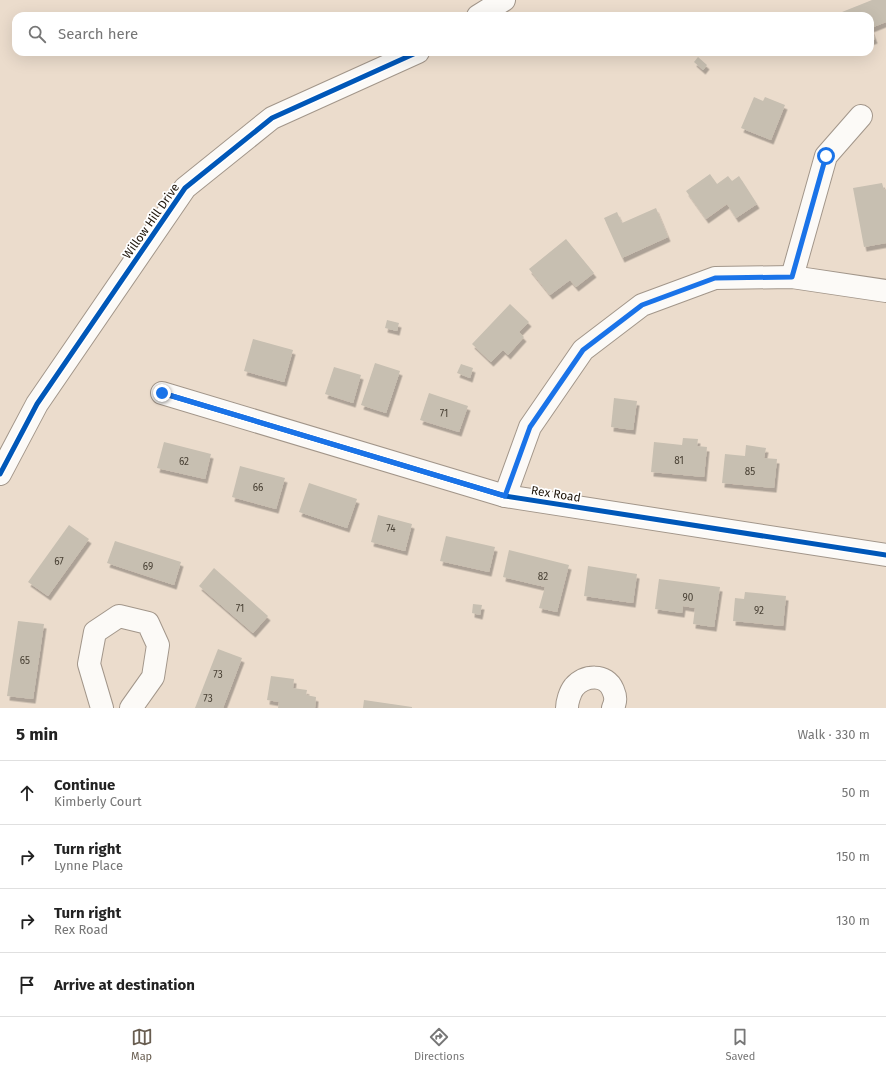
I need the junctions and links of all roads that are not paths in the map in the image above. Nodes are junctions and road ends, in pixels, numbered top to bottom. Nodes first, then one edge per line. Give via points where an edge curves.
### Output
1 (504, 0) edge
2 (484, 12) edge
3 (409, 56) edge
4 (861, 116) dead end
5 (792, 277) junction
6 (886, 291) edge
7 (162, 393) dead end
8 (0, 474) edge
9 (505, 496) junction
10 (886, 554) edge
11 (102, 708) edge
12 (131, 708) edge
13 (567, 708) edge
14 (613, 708) edge

1 - 2 street
3 - 8 street, Willow Hill Drive via 272,118 185,188 37,404
4 - 5 street via 826,156
5 - 6 street
5 - 9 street via 715,278 642,305 583,350 530,427
7 - 9 street, Rex Road
9 - 10 street, Rex Road
11 - 12 street via 88,664 95,632 119,616 148,622 158,645 153,677
13 - 14 street via 573,688 588,679 602,678 610,684 615,694 616,702

